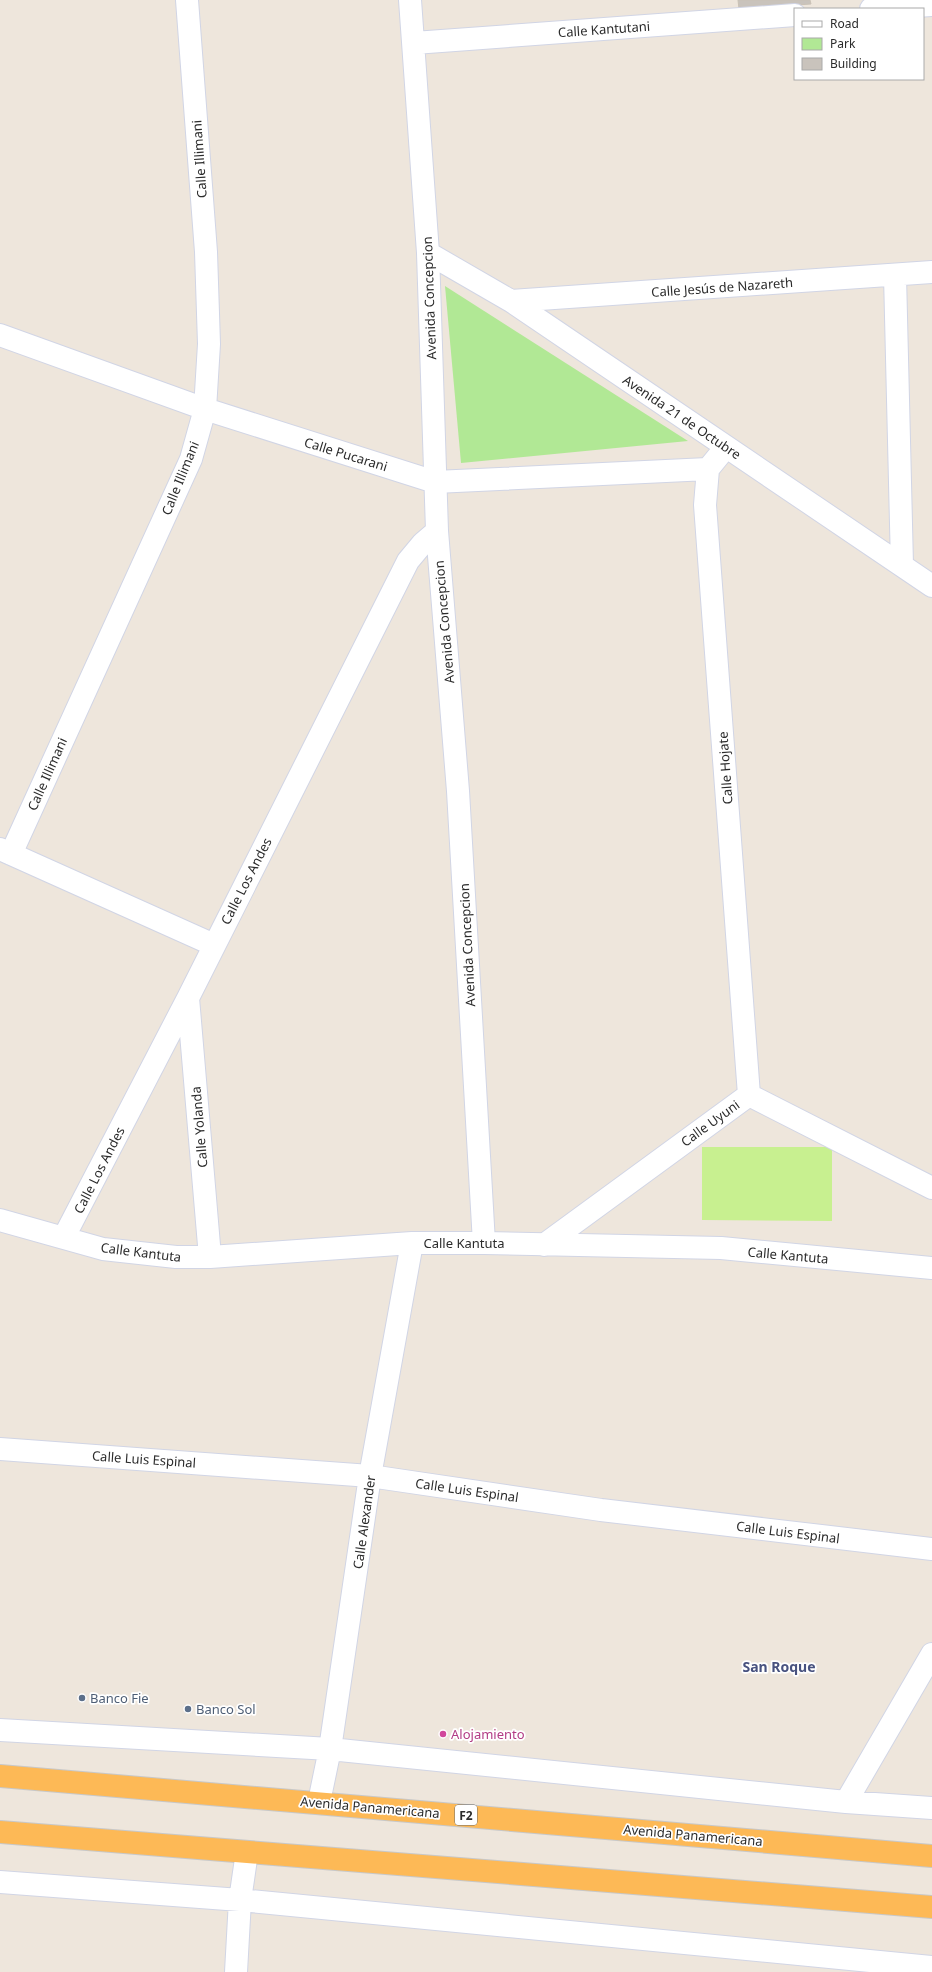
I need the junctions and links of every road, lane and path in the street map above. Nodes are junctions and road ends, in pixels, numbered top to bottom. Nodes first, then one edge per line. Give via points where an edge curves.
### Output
1 (187, 0) edge
2 (410, 0) edge
3 (932, 4) edge
4 (883, 8) edge
5 (794, 15) edge
6 (414, 42) junction
7 (428, 253) junction
8 (932, 272) edge
9 (895, 275) junction
10 (511, 301) junction
11 (0, 335) edge
12 (204, 409) junction
13 (726, 447) junction
14 (708, 469) junction
15 (435, 482) junction
16 (436, 531) junction
17 (902, 565) junction
18 (932, 586) edge
19 (6, 852) edge
20 (214, 945) junction
21 (188, 998) junction
22 (749, 1095) junction
23 (932, 1188) edge
24 (0, 1220) edge
25 (64, 1237) junction
26 (412, 1243) junction
27 (484, 1243) junction
28 (544, 1245) junction
29 (210, 1257) junction
30 (932, 1268) edge
31 (0, 1449) edge
32 (370, 1476) junction
33 (932, 1549) edge
34 (932, 1654) edge
35 (0, 1730) edge
36 (330, 1749) junction
37 (0, 1776) edge
38 (319, 1802) junction
39 (846, 1802) junction
40 (932, 1808) edge
41 (0, 1832) edge
42 (247, 1852) junction
43 (932, 1856) edge
44 (0, 1882) edge
45 (240, 1900) junction
46 (932, 1907) edge
47 (932, 1967) edge
48 (236, 1972) edge

1 - 12 street, Calle Illimani via 206,252 209,344
2 - 6 street, Avenida Concepcion
3 - 4 street
5 - 6 street, Calle Kantutani
6 - 7 street, Avenida Concepcion
7 - 10 street, Avenida 21 de Octubre
7 - 15 street, Avenida Concepcion
8 - 9 street, Calle Jesús de Nazareth
9 - 10 street, Calle Jesús de Nazareth
9 - 17 street
10 - 13 street, Avenida 21 de Octubre
11 - 12 street, Calle Pucarani
12 - 15 street, Calle Pucarani
12 - 19 street, Calle Illimani via 191,459
13 - 14 street
13 - 17 street, Avenida 21 de Octubre
14 - 15 street, Calle Pucarani
14 - 22 street, Calle Hojate via 705,505
15 - 16 street, Avenida Concepcion
16 - 20 street, Calle Los Andes via 408,561
16 - 27 street, Avenida Concepcion via 458,791
17 - 18 street, Avenida 21 de Octubre
19 - 20 street
20 - 21 street, Calle Los Andes
21 - 25 street, Calle Los Andes
21 - 29 street, Calle Yolanda
22 - 23 street, Calle Uyuni
22 - 28 street, Calle Uyuni
24 - 25 street, Calle Kantuta
25 - 29 street, Calle Kantuta via 103,1249 176,1257
26 - 27 street, Calle Kantuta
26 - 29 street, Calle Kantuta
26 - 32 street, Calle Alexander
27 - 28 street, Calle Kantuta
28 - 30 street, Calle Kantuta via 721,1248
31 - 32 street, Calle Luis Espinal
32 - 33 street, Calle Luis Espinal via 601,1510
32 - 36 street, Calle Alexander
34 - 39 street
35 - 36 street
36 - 38 street, Calle Alexander
36 - 39 street
37 - 38 highway, Avenida Panamericana / F2
38 - 43 highway, Avenida Panamericana / F2
39 - 40 street
41 - 42 highway
42 - 45 street
42 - 46 highway
44 - 45 street
45 - 47 street
45 - 48 street

